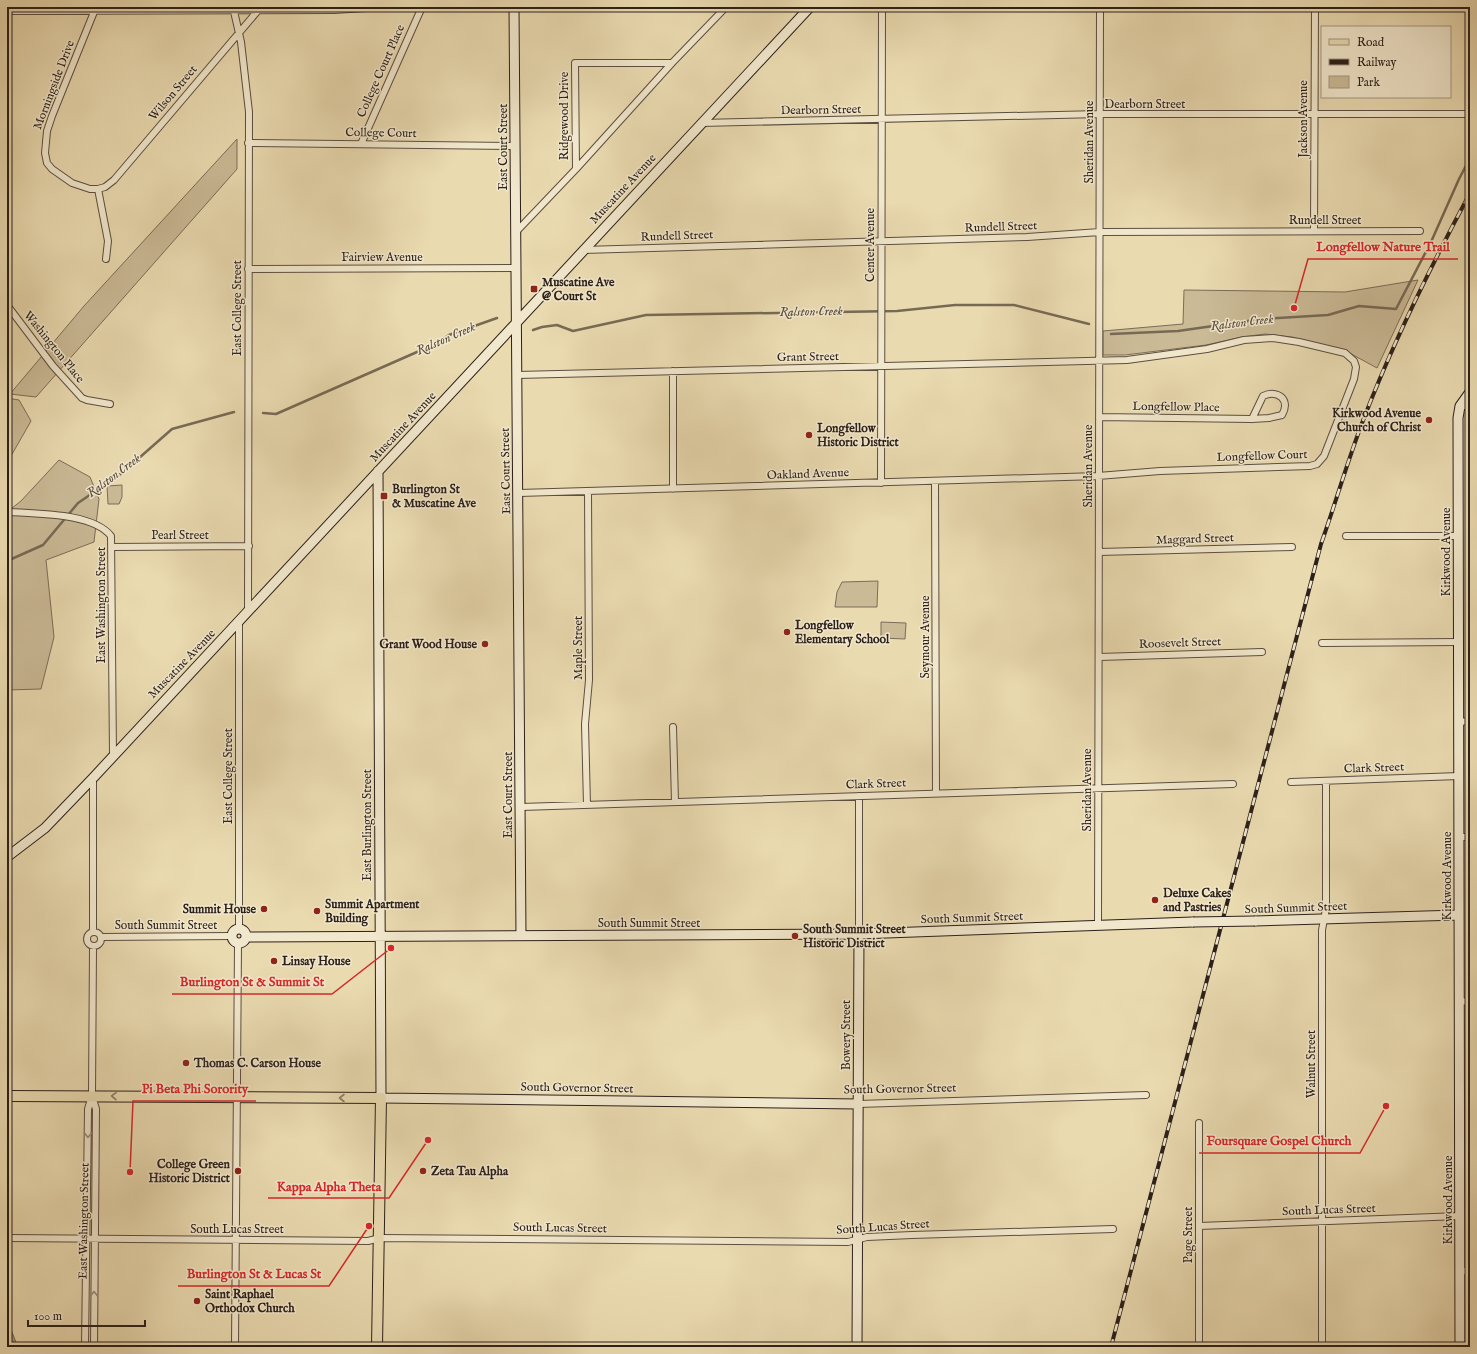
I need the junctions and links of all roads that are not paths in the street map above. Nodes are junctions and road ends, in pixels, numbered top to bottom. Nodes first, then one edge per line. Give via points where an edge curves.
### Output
1 (382, 7) edge
2 (422, 7) edge
3 (514, 7) edge
4 (726, 7) edge
5 (810, 7) edge
6 (882, 7) edge
7 (1100, 7) edge
8 (1315, 7) edge
9 (96, 8) edge
10 (233, 8) edge
11 (260, 8) edge
12 (7, 11) edge
13 (239, 34) junction
14 (672, 63) junction
15 (1100, 114) junction
16 (1470, 114) edge
17 (1314, 115) junction
18 (881, 120) junction
19 (701, 123) junction
20 (248, 143) junction
21 (361, 144) junction
22 (515, 146) junction
23 (576, 169) junction
24 (98, 189) junction
25 (1314, 230) junction
26 (1420, 231) dead end
27 (1100, 232) junction
28 (515, 233) junction
29 (881, 241) junction
30 (583, 250) junction
31 (106, 259) dead end
32 (515, 268) junction
33 (248, 269) junction
34 (7, 305) edge
35 (516, 321) junction
36 (1099, 360) junction
37 (881, 366) junction
38 (673, 371) junction
39 (517, 375) junction
40 (1470, 392) edge
41 (110, 404) dead end
42 (1460, 406) junction
43 (1470, 406) edge
44 (1099, 418) junction
45 (1252, 419) junction
46 (378, 471) junction
47 (1098, 476) junction
48 (935, 481) junction
49 (881, 483) junction
50 (673, 489) junction
51 (588, 491) junction
52 (519, 493) junction
53 (11, 512) dead end
54 (1346, 536) dead end
55 (1458, 536) junction
56 (249, 546) junction
57 (112, 547) junction
58 (1292, 547) dead end
59 (1099, 552) junction
60 (248, 610) junction
61 (238, 623) junction
62 (1459, 642) junction
63 (1322, 643) dead end
64 (1262, 652) dead end
65 (1099, 657) junction
66 (1459, 722) junction
67 (1470, 722) edge
68 (673, 727) dead end
69 (113, 756) junction
70 (1459, 776) junction
71 (92, 778) junction
72 (1326, 781) junction
73 (1290, 782) dead end
74 (1232, 784) dead end
75 (1098, 788) junction
76 (936, 794) junction
77 (859, 796) junction
78 (675, 802) junction
79 (587, 805) junction
80 (521, 807) junction
81 (1459, 837) junction
82 (1470, 837) edge
83 (7, 857) edge
84 (1459, 915) junction
85 (1324, 919) junction
86 (1098, 926) junction
87 (238, 929) junction
88 (92, 932) junction
89 (859, 934) junction
90 (380, 935) junction
91 (521, 935) junction
92 (231, 936) junction
93 (246, 936) junction
94 (101, 937) junction
95 (238, 944) junction
96 (93, 947) junction
97 (1460, 1001) junction
98 (1470, 1002) edge
99 (1146, 1095) dead end
100 (7, 1096) edge
101 (92, 1096) junction
102 (238, 1097) junction
103 (381, 1098) junction
104 (858, 1104) junction
105 (1199, 1124) dead end
106 (1460, 1144) junction
107 (1470, 1144) edge
108 (1460, 1216) junction
109 (1321, 1221) junction
110 (1199, 1226) junction
111 (1113, 1229) dead end
112 (7, 1238) edge
113 (380, 1238) junction
114 (86, 1239) junction
115 (94, 1239) junction
116 (237, 1240) junction
117 (858, 1240) junction
118 (1460, 1271) junction
119 (1470, 1271) edge
120 (85, 1347) edge
121 (94, 1347) edge
122 (235, 1347) edge
123 (378, 1347) edge
124 (857, 1347) edge
125 (1199, 1347) edge
126 (1322, 1347) edge
127 (1460, 1347) edge

1 - 11 street via 334,10
2 - 21 street, College Court Place
3 - 22 street, East Court Street
4 - 14 street, Ridgewood Drive
5 - 19 street, Muscatine Avenue
6 - 18 street, Center Avenue
7 - 15 street, Sheridan Avenue
8 - 17 street, Jackson Avenue
9 - 10 street
9 - 12 street
9 - 24 street, Morningside Drive via 52,116 45,141 45,153 47,163 62,178 83,187
10 - 11 street
10 - 13 street, East College Street
11 - 13 street, Wilson Street
13 - 20 street, East College Street via 247,90
13 - 24 street, Wilson Street via 114,180
14 - 23 street, Ridgewood Drive
14 - 23 street, Ridgewood Drive via 575,63
15 - 17 street, Dearborn Street
15 - 18 street, Dearborn Street
15 - 27 street, Sheridan Avenue
16 - 17 street, Dearborn Street
17 - 25 street, Jackson Avenue
18 - 19 street, Dearborn Street
18 - 29 street, Center Avenue
19 - 30 street, Muscatine Avenue
20 - 21 street, College Court
20 - 33 street, East College Street
21 - 22 street, College Court
22 - 28 street, East Court Street
23 - 28 street, Ridgewood Drive
24 - 31 street via 108,241
25 - 26 street, Rundell Street
25 - 27 street, Rundell Street
27 - 29 street, Rundell Street
27 - 36 street, Sheridan Avenue
28 - 32 street, East Court Street
29 - 30 street, Rundell Street
29 - 37 street, Center Avenue
30 - 35 street, Muscatine Avenue
32 - 33 street, Fairview Avenue
32 - 35 street, East Court Street
33 - 56 street, East College Street
34 - 41 street, Washington Place via 53,366 82,398
35 - 39 street, East Court Street
35 - 46 street, Muscatine Avenue
36 - 37 street, Grant Street
36 - 44 street, Sheridan Avenue
36 - 47 street, Longfellow Court via 1134,359 1207,349 1244,340 1273,338 1345,352 1354,361 1356,373 1324,456 1317,464
37 - 38 street, Grant Street
37 - 49 street, Center Avenue
38 - 39 street, Grant Street
38 - 50 street
39 - 52 street, East Court Street
40 - 42 street
42 - 43 street
42 - 55 street, Kirkwood Avenue
44 - 45 street, Longfellow Place
44 - 47 street, Sheridan Avenue
45 - 45 street, Longfellow Place via 1282,415 1285,401 1274,393 1264,396
46 - 60 street, Muscatine Avenue
46 - 90 street, East Burlington Street
47 - 48 street, Oakland Avenue
47 - 59 street, Sheridan Avenue
48 - 49 street, Oakland Avenue
48 - 76 street, Seymour Avenue
49 - 50 street, Oakland Avenue
50 - 51 street, Oakland Avenue
51 - 52 street, Oakland Avenue
51 - 79 street, Maple Street via 590,680 585,724
52 - 80 street, East Court Street
53 - 57 street, East Washington Street via 73,518 103,528 111,536
54 - 55 street
55 - 62 street, Kirkwood Avenue
56 - 57 street, Pearl Street
56 - 60 street, East College Street
57 - 69 street, East Washington Street
58 - 59 street, Maggard Street
59 - 65 street, Sheridan Avenue
60 - 61 street, Muscatine Avenue
61 - 69 street, Muscatine Avenue
61 - 87 street, East College Street
62 - 63 street
62 - 66 street, Kirkwood Avenue
64 - 65 street, Roosevelt Street
65 - 75 street, Sheridan Avenue
66 - 67 street
66 - 70 street, Kirkwood Avenue
68 - 78 street
69 - 71 street, Muscatine Avenue
70 - 72 street, Clark Street
70 - 81 street, Kirkwood Avenue
71 - 83 street, Muscatine Avenue via 45,828
71 - 88 street
72 - 73 street, Clark Street
72 - 85 street, Walnut Street
74 - 75 street, Clark Street
75 - 76 street, Clark Street
75 - 86 street, Sheridan Avenue
76 - 77 street, Clark Street
77 - 78 street, Clark Street
77 - 89 street, Bowery Street
78 - 79 street, Clark Street
79 - 80 street, Clark Street
80 - 91 street, East Court Street
81 - 82 street
81 - 84 street, Kirkwood Avenue
84 - 85 street, South Summit Street
84 - 97 street, Kirkwood Avenue
85 - 86 street, South Summit Street, bridge
85 - 109 street, Walnut Street
86 - 89 street, South Summit Street
87 - 92 street
87 - 93 street
88 - 94 street via 98,933
88 - 96 street via 86,939
89 - 91 street, South Summit Street
89 - 104 street, Bowery Street
90 - 91 street, South Summit Street
90 - 93 street, South Summit Street
90 - 103 street, East Burlington Street
92 - 94 street, South Summit Street
92 - 95 street
93 - 95 street via 244,941
94 - 96 street via 100,944
95 - 102 street
96 - 101 street, East Washington Street
97 - 98 street
97 - 106 street, Kirkwood Avenue
99 - 104 street, South Governor Street
100 - 101 main road, South Governor Street
102 -> 101 main road, South Governor Street
101 -> 114 street, East Washington Street via 88,1109
101 - 115 street, East Washington Street via 96,1109
103 -> 102 main road, South Governor Street
102 - 116 street
103 - 104 street, South Governor Street
103 - 113 main road, East Burlington Street
104 - 117 street, Bowery Street
105 - 110 street, Page Street
106 - 107 street
106 - 108 street, Kirkwood Avenue
108 - 109 street, South Lucas Street
108 - 118 street, Kirkwood Avenue
109 - 110 street, South Lucas Street
109 - 126 street, Walnut Street
110 - 125 street, Page Street
111 - 117 street, South Lucas Street via 912,1235 867,1237
112 - 114 street, South Lucas Street
113 - 116 street, South Lucas Street
113 - 117 street, South Lucas Street via 806,1242
113 - 123 main road, East Burlington Street
114 - 115 street, South Lucas Street
114 - 120 street, East Washington Street
115 - 116 street, South Lucas Street
121 -> 115 street, East Washington Street
116 - 122 street
117 - 124 street, Bowery Street
118 - 119 street
118 - 127 street, Kirkwood Avenue

